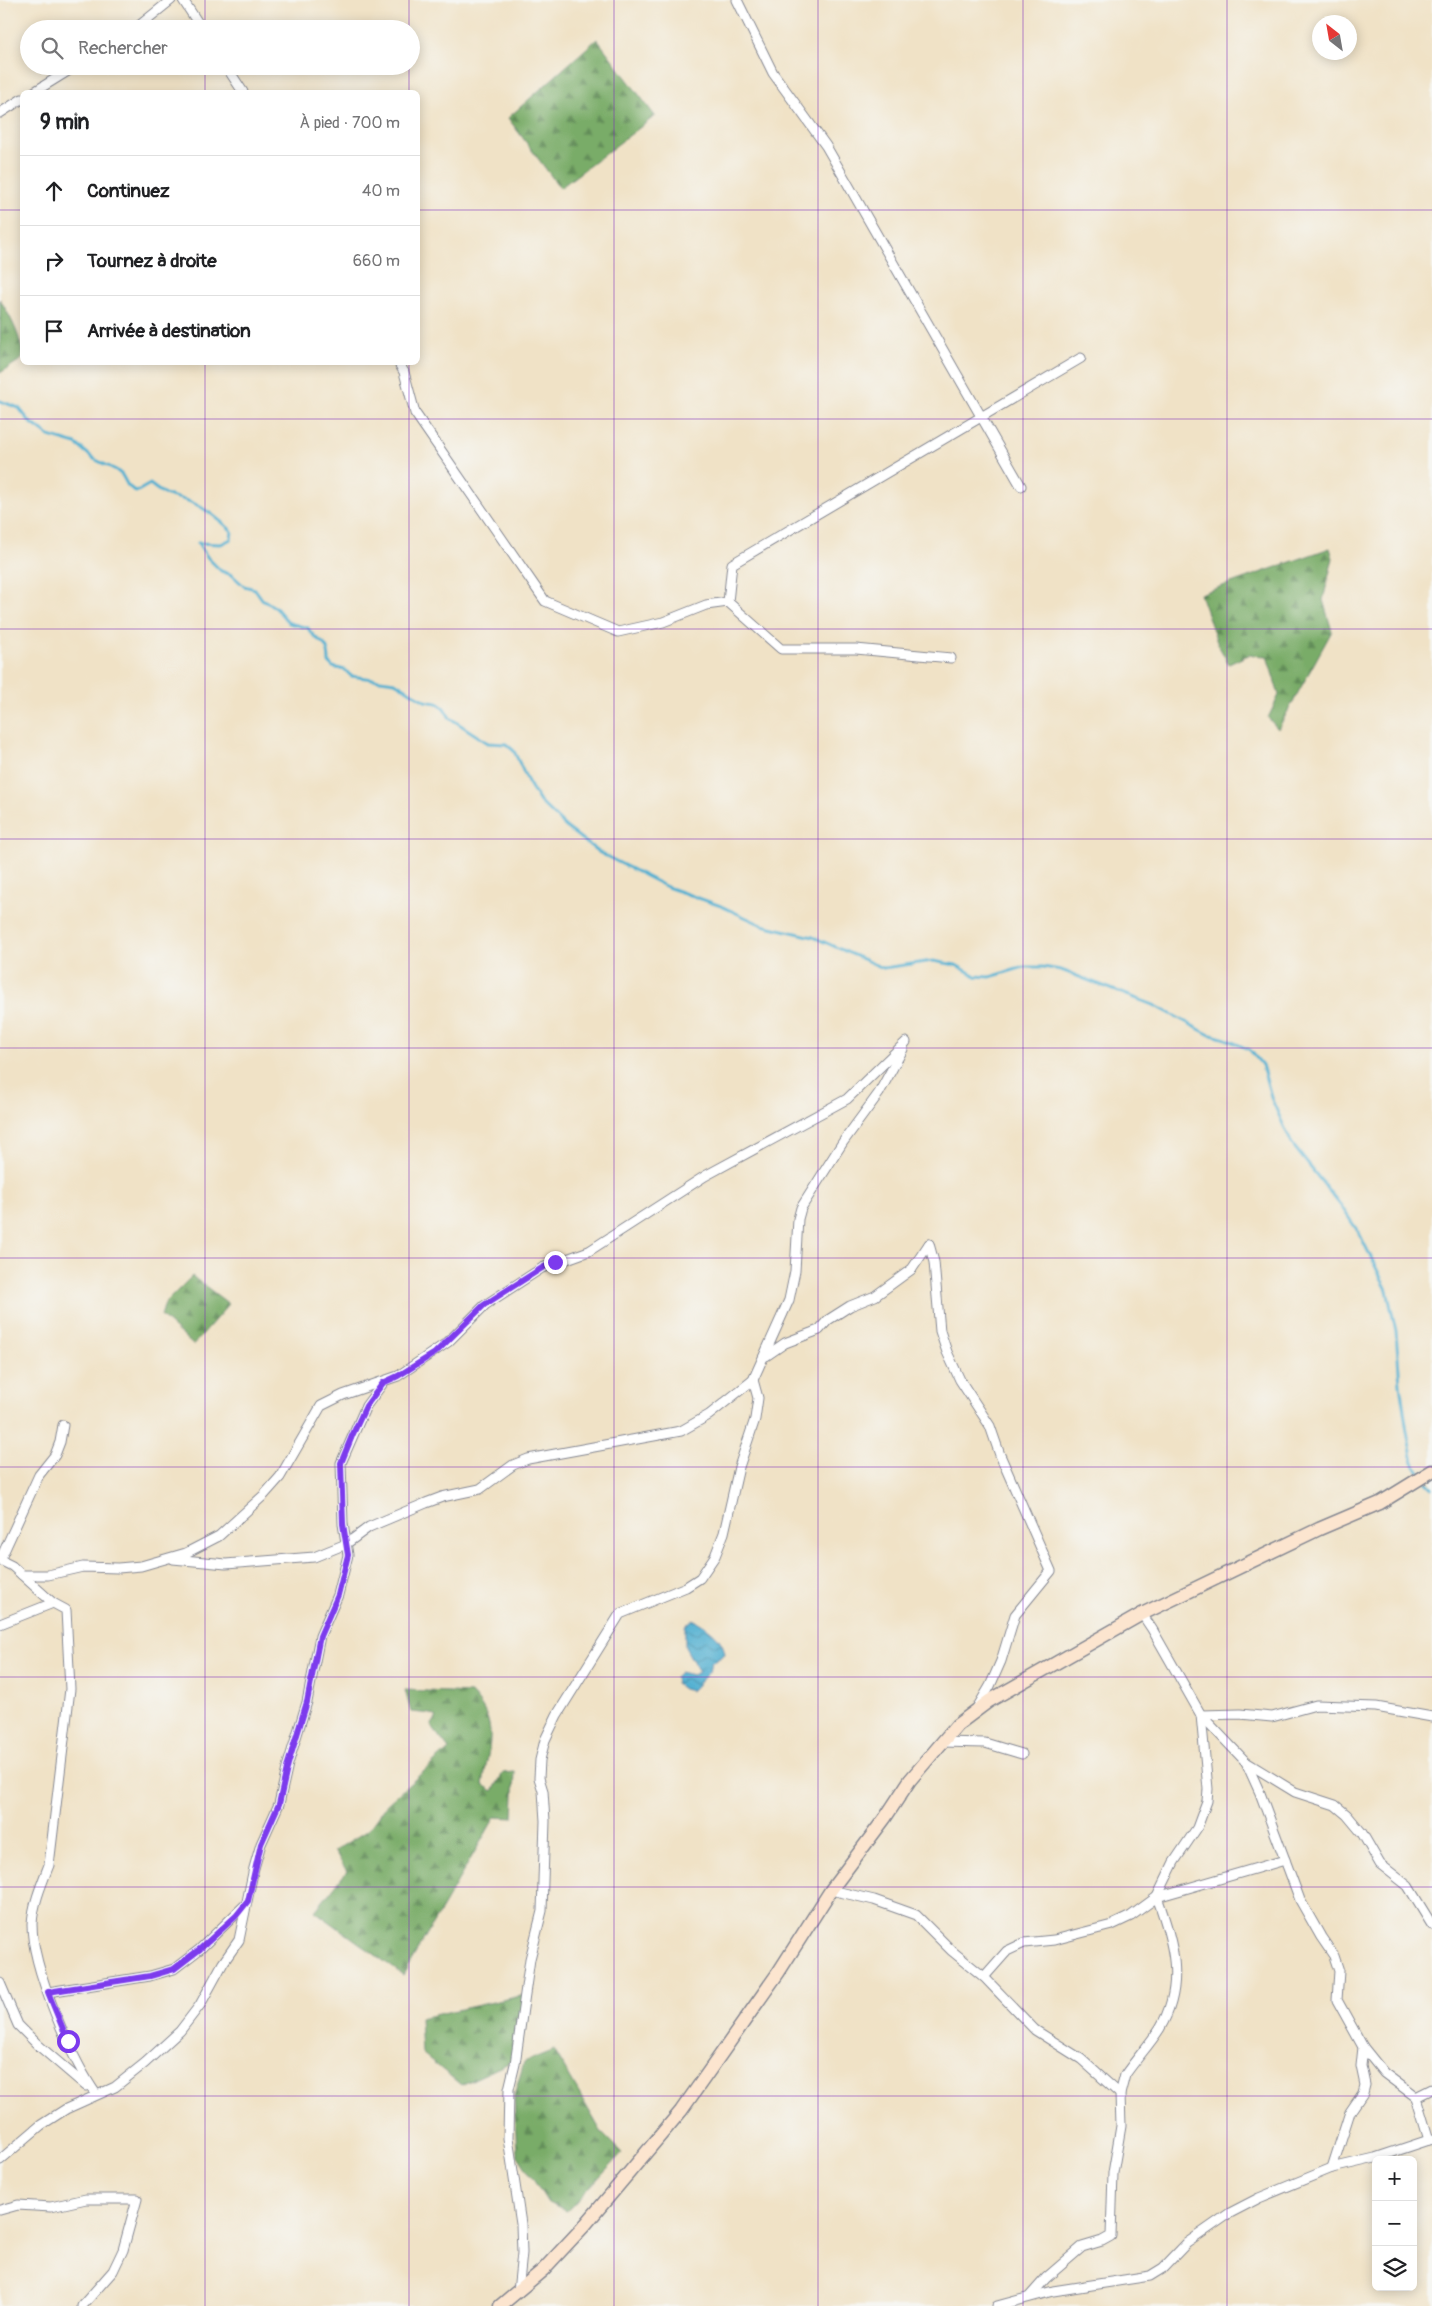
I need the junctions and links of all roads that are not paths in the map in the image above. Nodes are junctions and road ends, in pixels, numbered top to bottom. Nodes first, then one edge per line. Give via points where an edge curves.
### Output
1 (171, 0) edge
2 (183, 0) edge
3 (737, 0) edge
4 (147, 20) edge
5 (196, 20) edge
6 (61, 75) edge
7 (232, 75) edge
8 (37, 90) edge
9 (243, 90) edge
10 (20, 100) edge
11 (0, 113) edge
12 (1081, 358) dead end
13 (400, 365) edge
14 (982, 417) junction
15 (1021, 486) dead end
16 (728, 602) junction
17 (951, 658) dead end
18 (766, 1356) junction
19 (753, 1380) junction
20 (383, 1383) junction
21 (63, 1425) dead end
22 (1432, 1471) edge
23 (346, 1544) junction
24 (169, 1558) junction
25 (0, 1559) edge
26 (22, 1575) junction
27 (53, 1603) junction
28 (1142, 1614) junction
29 (0, 1624) edge
30 (975, 1711) junction
31 (1201, 1715) junction
32 (1432, 1717) edge
33 (941, 1742) junction
34 (1022, 1754) dead end
35 (1246, 1762) junction
36 (1284, 1860) junction
37 (831, 1890) junction
38 (1157, 1897) junction
39 (248, 1901) junction
40 (1432, 1925) edge
41 (984, 1977) junction
42 (0, 1983) edge
43 (48, 1992) junction
44 (1363, 2047) junction
45 (1432, 2089) edge
46 (96, 2094) junction
47 (1120, 2094) junction
48 (1416, 2097) junction
49 (1430, 2140) edge
50 (0, 2160) edge
51 (1332, 2168) junction
52 (0, 2210) edge
53 (518, 2292) junction
54 (1030, 2296) junction
55 (82, 2306) edge
56 (500, 2306) edge
57 (997, 2306) edge

1 - 4 street
2 - 5 street
3 - 14 street via 773,73 826,146
6 - 8 street
7 - 9 street
10 - 11 street
12 - 14 street
13 - 16 street via 415,413 545,601 618,632 663,622 706,605
14 - 15 street
14 - 16 street via 732,564
16 - 17 street via 781,649 856,649
18 - 19 street
18 - 20 street via 789,1300 801,1208 879,1093 906,1042 847,1099 705,1176 589,1251 542,1268 484,1305 435,1353
18 - 30 street via 785,1343 819,1330 850,1306 875,1296 912,1269 929,1244 934,1262 940,1331 947,1352 960,1380 990,1426 1051,1570 1015,1615 1001,1661
19 - 23 street via 709,1416 681,1431 513,1464 480,1489 426,1503 369,1528
19 - 53 street via 758,1398 755,1419 715,1556 700,1578 686,1587 620,1614 557,1714 545,1740 539,1778 545,1821 542,1911 530,1959 509,2089 508,2138 521,2224
20 - 23 street via 366,1406 341,1463
20 - 24 street via 343,1395 321,1406 280,1477 264,1495 219,1536
21 - 25 street via 55,1455 40,1475
22 - 28 street via 1380,1503
23 - 24 street via 314,1556 288,1560 226,1564
23 - 39 street via 348,1555 338,1595 320,1636 307,1702 279,1804 261,1844
24 - 26 street via 134,1567 84,1567 48,1575
25 - 26 street
26 - 27 street
27 - 29 street
27 - 43 street via 66,1610 70,1688 49,1865 32,1922 34,1949
28 - 30 street
28 - 31 street
30 - 33 street
31 - 32 street via 1272,1717 1316,1705 1376,1707
31 - 35 street
31 - 38 street via 1207,1801 1197,1828 1174,1862
33 - 34 street via 986,1744
33 - 37 street
35 - 36 street
35 - 40 street via 1295,1792 1335,1805 1347,1815 1380,1864 1408,1886
36 - 38 street
36 - 44 street via 1311,1921 1334,1956 1339,1971 1337,2000
37 - 41 street via 916,1914 952,1951
37 - 53 street via 778,1973 681,2111 585,2225
38 - 41 street via 1112,1925 1014,1947
38 - 47 street via 1175,1955 1173,1985 1165,2019 1125,2075
39 - 43 street via 236,1916 174,1969 150,1976
39 - 46 street via 239,1940 187,2022 116,2087
41 - 47 street via 1035,2030 1081,2059
42 - 46 street via 18,2025
43 - 46 street via 83,2075
44 - 48 street via 1384,2073
44 - 51 street via 1363,2093 1350,2112
45 - 48 street
46 - 50 street via 41,2125
47 - 54 street via 1121,2126 1113,2173 1111,2236 1082,2247
48 - 49 street
49 - 51 street
51 - 54 street via 1230,2213 1187,2243 1163,2268 1150,2276
52 - 55 street via 18,2205 51,2207 86,2199 137,2199 123,2250 113,2271
53 - 56 street
54 - 57 street

